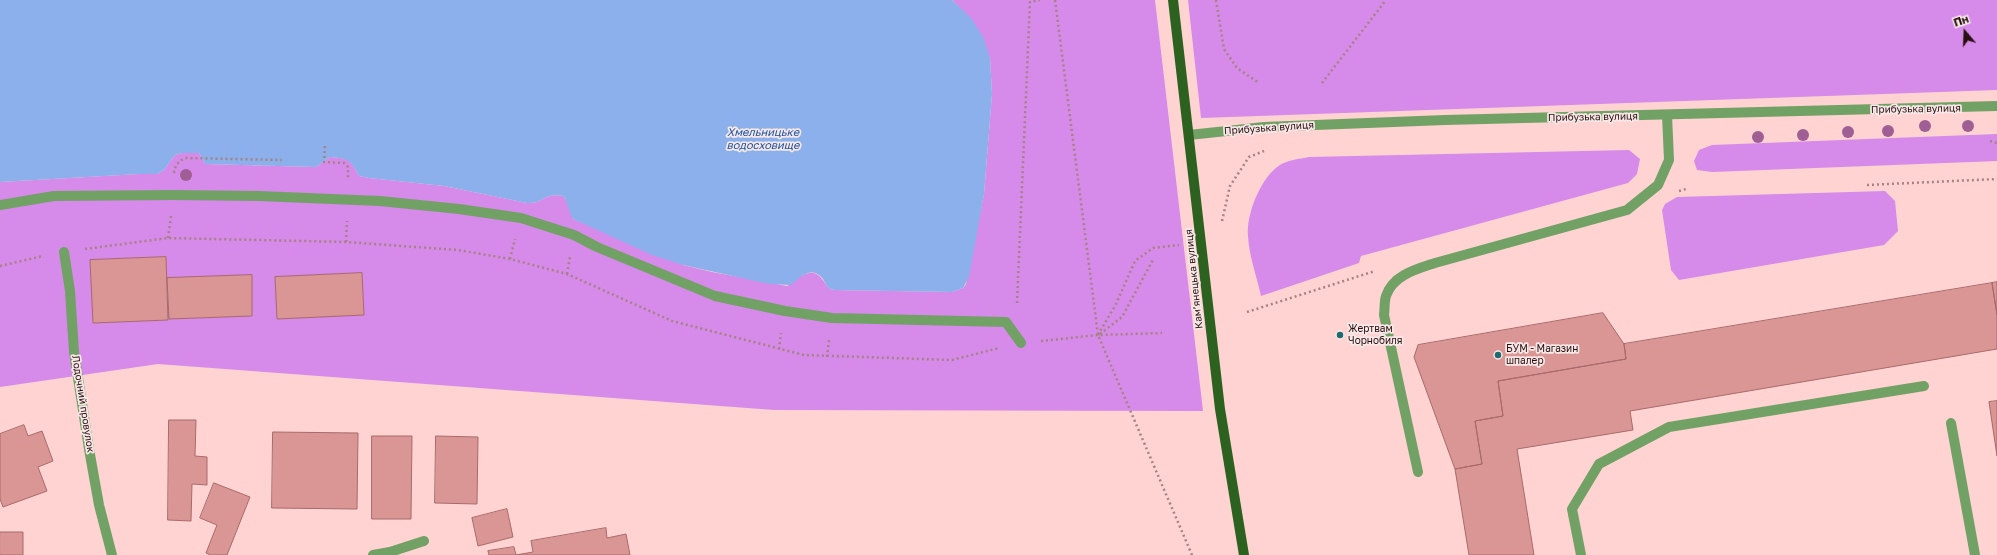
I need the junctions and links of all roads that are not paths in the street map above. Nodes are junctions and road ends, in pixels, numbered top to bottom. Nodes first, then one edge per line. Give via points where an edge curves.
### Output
1 (1173, 0) edge
2 (1997, 106) edge
3 (1667, 115) junction
4 (1189, 135) junction
5 (0, 205) edge
6 (64, 252) road end
7 (1021, 343) road end
8 (1924, 386) dead end
9 (1951, 423) dead end
10 (1418, 472) dead end
11 (424, 541) dead end
12 (112, 555) edge
13 (373, 555) edge
14 (1244, 555) edge
15 (1581, 555) edge
16 (1975, 555) edge

1 - 4 main road, Камʼянецька вулиця
2 - 3 street, Прибузька вулиця
3 - 4 street, Прибузька вулиця via 1264,127
3 - 10 street via 1669,160 1658,185 1627,210 1435,263 1396,280 1386,296 1384,315
4 - 14 main road, Камʼянецька вулиця via 1220,409
5 - 7 street via 54,196 173,195 380,201 459,209 521,218 574,235 597,248 715,296 832,318 1006,322
6 - 12 street, Лодочний провулок via 70,291 74,352 88,442 99,505
8 - 15 street via 1669,427 1599,464 1572,509
9 - 16 street
11 - 13 street

